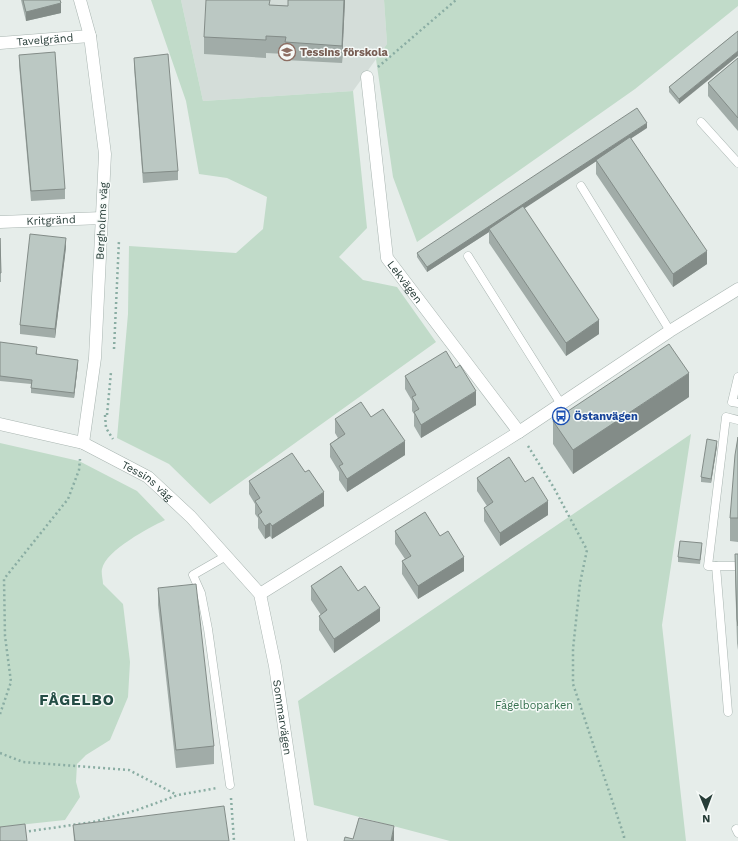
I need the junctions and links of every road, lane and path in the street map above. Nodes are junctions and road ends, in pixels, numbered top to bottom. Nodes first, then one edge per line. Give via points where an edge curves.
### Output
1 (80, 0) edge
2 (456, 0) edge
3 (90, 36) junction
4 (0, 43) edge
5 (367, 77) joint
6 (701, 122) dead end
7 (738, 163) edge
8 (581, 186) dead end
9 (102, 218) junction
10 (0, 222) edge
11 (468, 256) dead end
12 (738, 289) edge
13 (670, 331) junction
14 (738, 377) edge
15 (738, 403) edge
16 (561, 404) junction
17 (738, 420) edge
18 (0, 424) edge
19 (519, 432) junction
20 (83, 443) junction
21 (226, 556) junction
22 (716, 566) junction
23 (738, 566) edge
24 (260, 594) junction
25 (728, 712) dead end
26 (0, 714) edge
27 (0, 753) edge
28 (230, 785) junction
29 (178, 795) junction
30 (21, 832) edge
31 (234, 841) edge
32 (300, 841) edge
33 (624, 841) edge

1 - 3 street, Bergholms väg
2 - 5 path
3 - 4 street, Tavelgränd
3 - 9 street, Bergholms väg via 105,154
5 - 19 street, Lekvägen via 387,258
6 - 7 lane
8 - 13 lane
9 - 10 street, Kritgränd
9 - 20 street, Bergholms väg via 95,358
11 - 16 lane
12 - 13 street
13 - 16 street
14 - 15 lane via 732,402
16 - 19 street
17 - 22 lane via 726,417 708,566
18 - 20 street, Tessins väg
19 - 24 street
19 - 33 path via 554,488 587,550 580,583 573,649 573,684
20 - 21 street, Tessins väg via 148,477 191,517
20 - 26 path via 79,470 68,499 4,579 5,636 11,682
21 - 24 street, Tessins väg
21 - 28 lane via 193,575 201,593 208,629
22 - 23 lane
22 - 25 lane
24 - 32 street, Sommarvägen via 275,666
27 - 29 path via 23,762 129,770
28 - 29 path
28 - 31 path
29 - 30 path via 93,822

